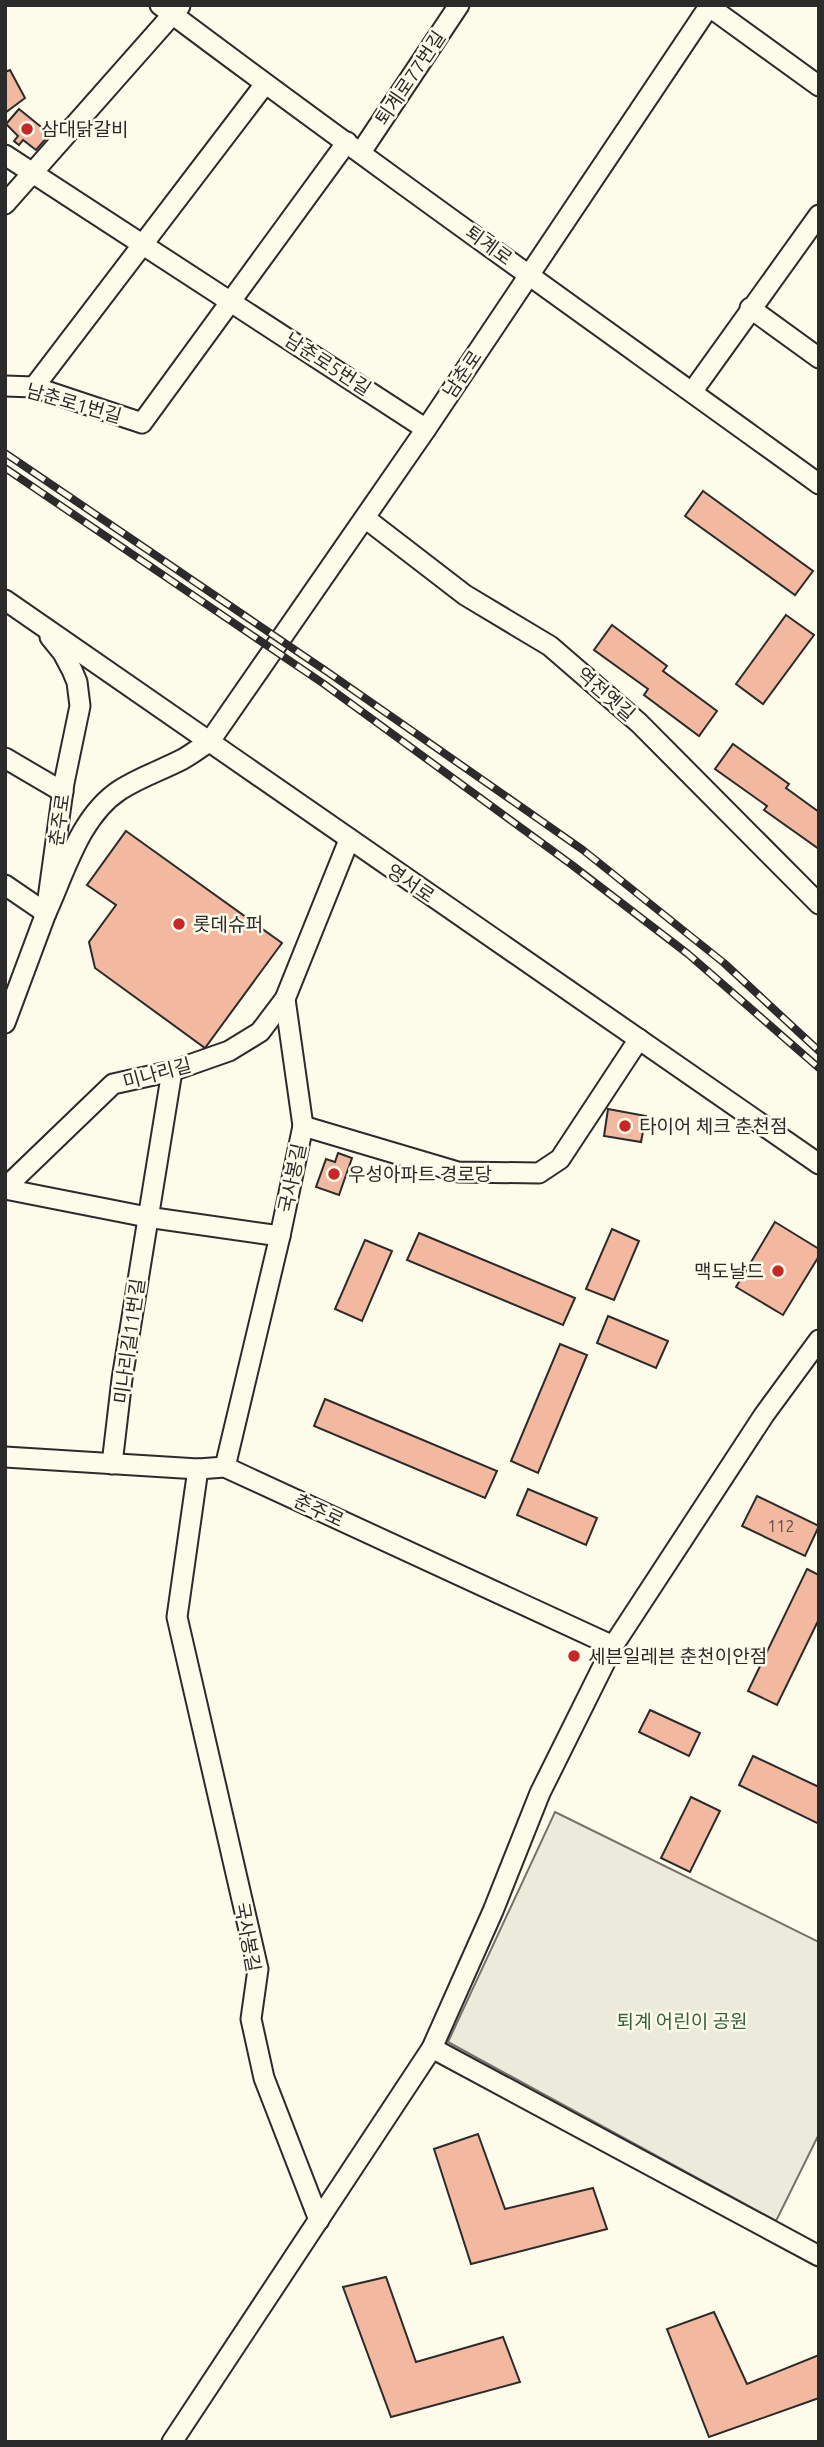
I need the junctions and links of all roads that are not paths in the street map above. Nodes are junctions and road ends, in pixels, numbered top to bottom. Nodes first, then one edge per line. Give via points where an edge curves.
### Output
1 (459, 5) edge
2 (709, 6) edge
3 (171, 9) edge
4 (264, 84) junction
5 (819, 86) edge
6 (354, 147) junction
7 (5, 155) edge
8 (32, 173) junction
9 (5, 204) edge
10 (819, 215) edge
11 (143, 246) junction
12 (528, 274) junction
13 (230, 300) junction
14 (750, 308) junction
15 (819, 358) edge
16 (5, 386) edge
17 (34, 387) junction
18 (692, 392) junction
19 (426, 429) junction
20 (819, 484) edge
21 (365, 518) junction
22 (5, 600) edge
23 (38, 623) junction
24 (210, 741) junction
25 (5, 758) edge
26 (63, 793) junction
27 (349, 840) junction
28 (5, 885) edge
29 (819, 904) edge
30 (46, 913) junction
31 (285, 999) junction
32 (8, 1009) edge
33 (639, 1039) junction
34 (172, 1071) junction
35 (303, 1126) junction
36 (819, 1164) edge
37 (5, 1189) edge
38 (147, 1217) junction
39 (280, 1236) junction
40 (819, 1340) edge
41 (5, 1457) edge
42 (113, 1464) junction
43 (225, 1467) junction
44 (198, 1469) junction
45 (613, 1646) junction
46 (432, 2048) junction
47 (318, 2220) junction
48 (819, 2256) edge
49 (172, 2442) edge

1 - 6 street, 퇴계로77번길
2 - 5 street
2 - 12 street, 남춘로
3 - 4 street, 퇴계로
3 - 8 street
4 - 6 street, 퇴계로
4 - 11 street
6 - 12 street, 퇴계로
6 - 13 street
7 - 8 street, 남춘로5번길
8 - 9 street
8 - 11 street, 남춘로5번길
10 - 14 street
11 - 13 street, 남춘로5번길
11 - 17 street
12 - 18 street, 퇴계로
12 - 19 street, 남춘로
13 - 17 street, 남춘로1번길 via 142,423
13 - 19 street, 남춘로5번길
14 - 15 street
14 - 18 street
16 - 17 street, 남춘로1번길
18 - 20 street, 퇴계로
19 - 21 street, 남춘로
21 - 24 street, 남춘로
21 - 29 street, 역전옛길 via 466,595 550,646 639,723
22 - 23 street, 영서로
23 - 24 street, 영서로
23 - 26 street, 춘주로 via 63,653 79,693
24 - 27 street, 영서로
24 - 30 street via 119,790 102,805 89,822
25 - 26 street
26 - 30 street, 춘주로
27 - 31 street, 미나리길
27 - 33 street, 영서로
28 - 30 street
30 - 32 street, 춘주로
31 - 34 street, 미나리길 via 260,1032 229,1051
31 - 35 street, 미나리길
33 - 35 street, 국사봉길 via 560,1159 539,1173 458,1172
33 - 36 street, 영서로
34 - 37 street, 미나리길 via 113,1084
34 - 38 street, 미나리길11번길
35 - 39 street, 국사봉길
37 - 38 street
38 - 39 street
38 - 42 street, 미나리길11번길
39 - 43 street, 국사봉길
40 - 45 street via 764,1415
41 - 42 street, 춘주로
42 - 44 street, 춘주로
43 - 44 street, 춘주로
43 - 45 street, 춘주로
44 - 47 street, 국사봉길 via 177,1617 258,1969 251,2019 264,2078
45 - 46 street via 540,1793
46 - 47 street
46 - 48 street
47 - 49 street

